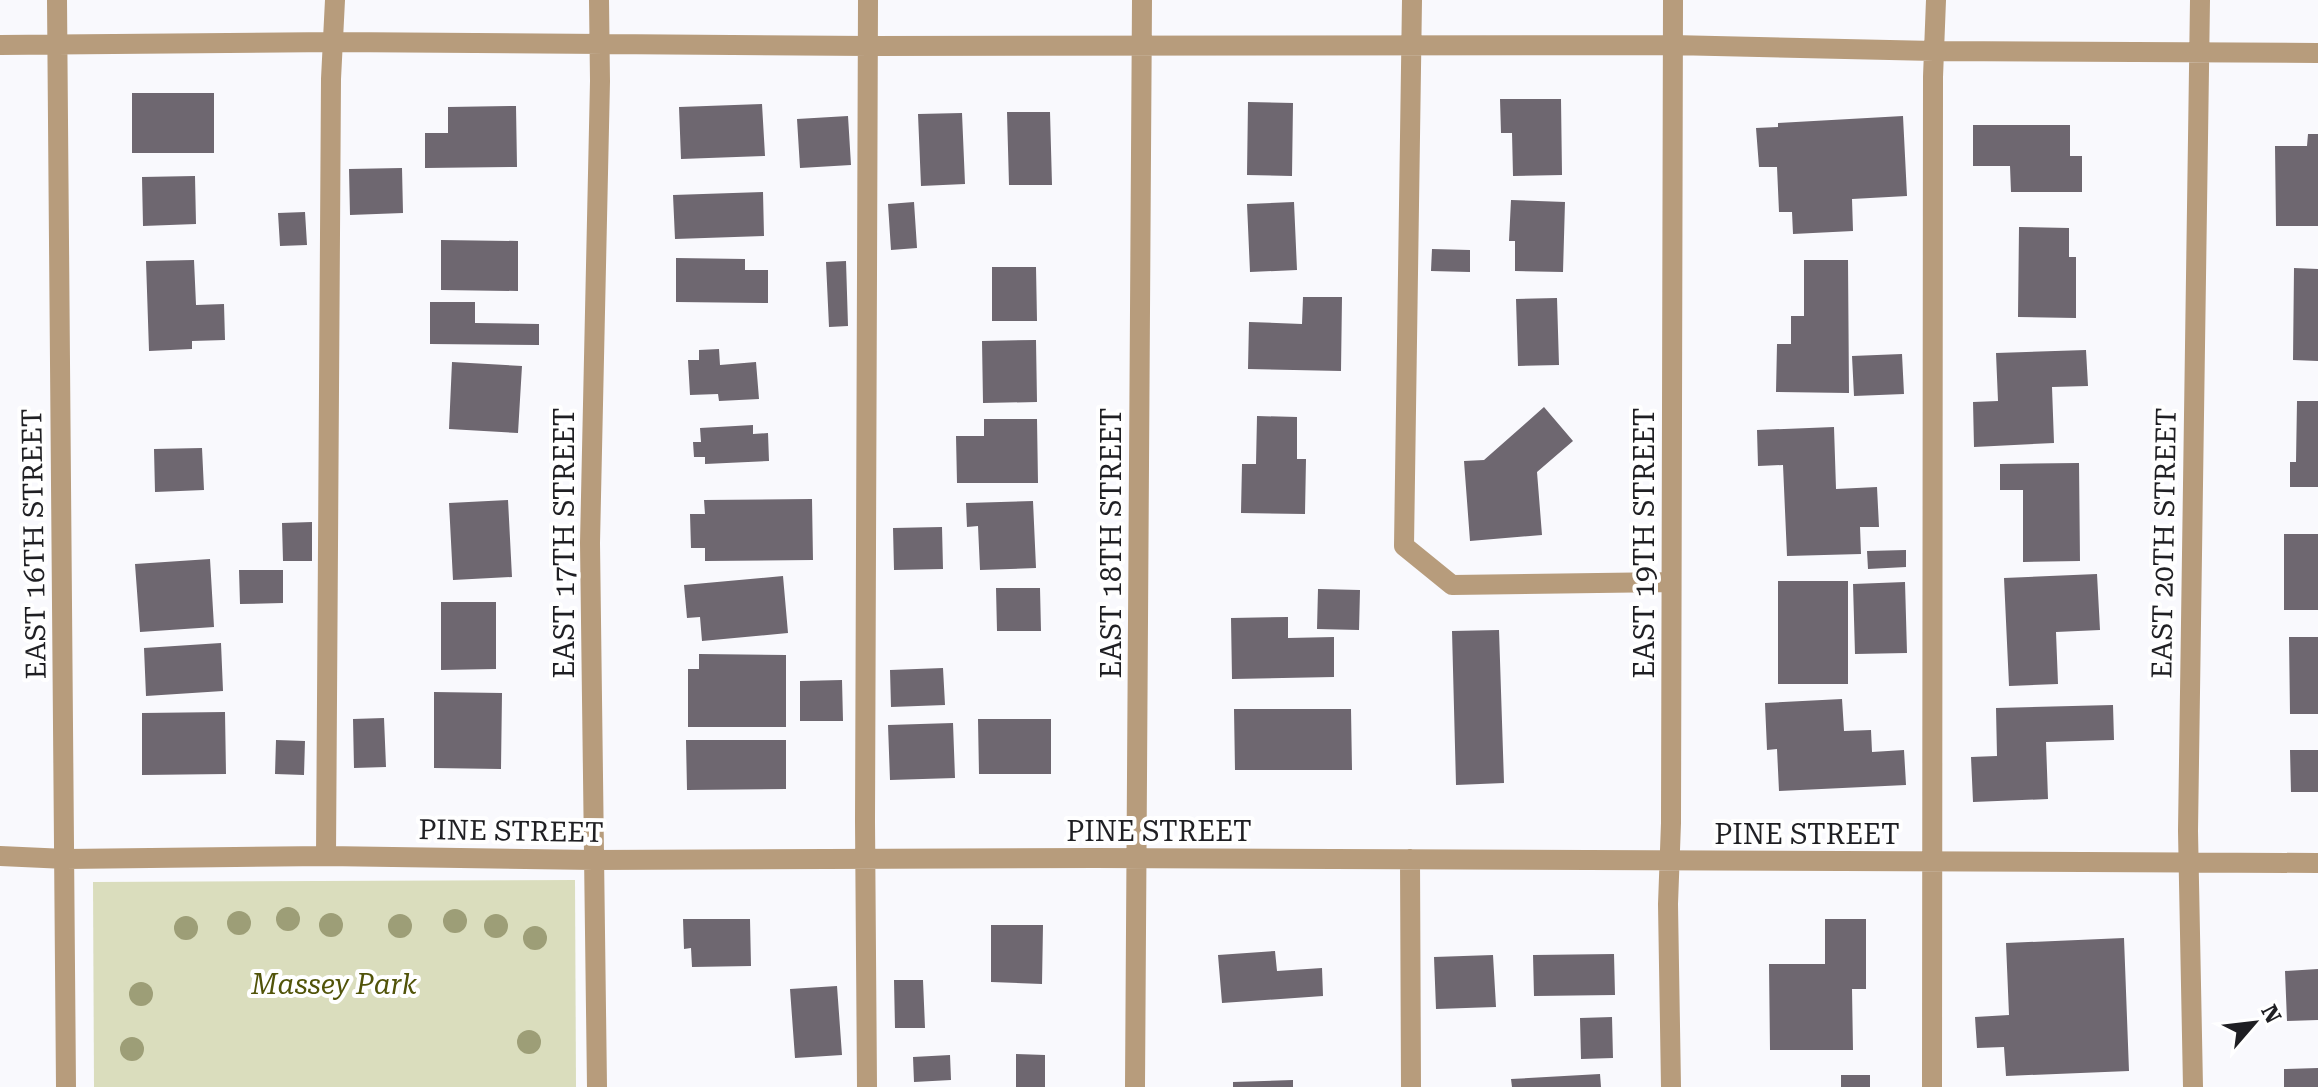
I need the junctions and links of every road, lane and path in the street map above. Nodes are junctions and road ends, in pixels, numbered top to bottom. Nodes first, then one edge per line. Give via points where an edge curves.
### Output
1 (57, 0) edge
2 (335, 0) edge
3 (599, 0) edge
4 (868, 0) edge
5 (1142, 0) edge
6 (1412, 0) edge
7 (1673, 0) edge
8 (1936, 0) edge
9 (2200, 0) edge
10 (335, 42) junction
11 (0, 45) edge
12 (57, 45) junction
13 (1672, 45) junction
14 (599, 46) junction
15 (869, 46) junction
16 (1411, 46) junction
17 (1141, 47) junction
18 (1934, 51) junction
19 (2198, 52) junction
20 (2318, 53) edge
21 (1671, 582) junction
22 (0, 856) edge
23 (326, 856) junction
24 (66, 859) junction
25 (866, 859) junction
26 (1410, 859) junction
27 (594, 860) junction
28 (1136, 860) junction
29 (1670, 861) junction
30 (1932, 862) junction
31 (2188, 863) junction
32 (2318, 863) edge
33 (66, 1087) edge
34 (597, 1087) edge
35 (867, 1087) edge
36 (1135, 1087) edge
37 (1411, 1087) edge
38 (1671, 1087) edge
39 (1932, 1087) edge
40 (2193, 1087) edge

1 - 12 street, EAST 16TH STREET
2 - 10 street
3 - 14 street, EAST 17TH STREET
4 - 15 street
5 - 17 street, EAST 18TH STREET
6 - 16 street
7 - 13 street, EAST 19TH STREET
8 - 18 street
9 - 19 street, EAST 20TH STREET
10 - 12 street
10 - 14 street
10 - 23 street
11 - 12 street
12 - 24 street, EAST 16TH STREET
13 - 16 street
13 - 18 street
13 - 21 street, EAST 19TH STREET
14 - 15 street
14 - 27 street, EAST 17TH STREET via 590,543
15 - 17 street
15 - 25 street
16 - 17 street
16 - 21 street via 1404,546 1452,585
17 - 28 street, EAST 18TH STREET
18 - 19 street
18 - 30 street
19 - 20 street
19 - 31 street, EAST 20TH STREET
21 - 29 street, EAST 19TH STREET
22 - 24 street, PINE STREET
23 - 24 street, PINE STREET
23 - 27 street, PINE STREET
24 - 33 street, EAST 16TH STREET
25 - 27 street, PINE STREET
25 - 28 street, PINE STREET
25 - 35 street
26 - 28 street, PINE STREET
26 - 29 street, PINE STREET
26 - 37 street
27 - 34 street, EAST 17TH STREET
28 - 36 street, EAST 18TH STREET
29 - 30 street, PINE STREET
29 - 38 street, EAST 19TH STREET
30 - 31 street, PINE STREET
30 - 39 street
31 - 32 street, PINE STREET
31 - 40 street, EAST 20TH STREET

